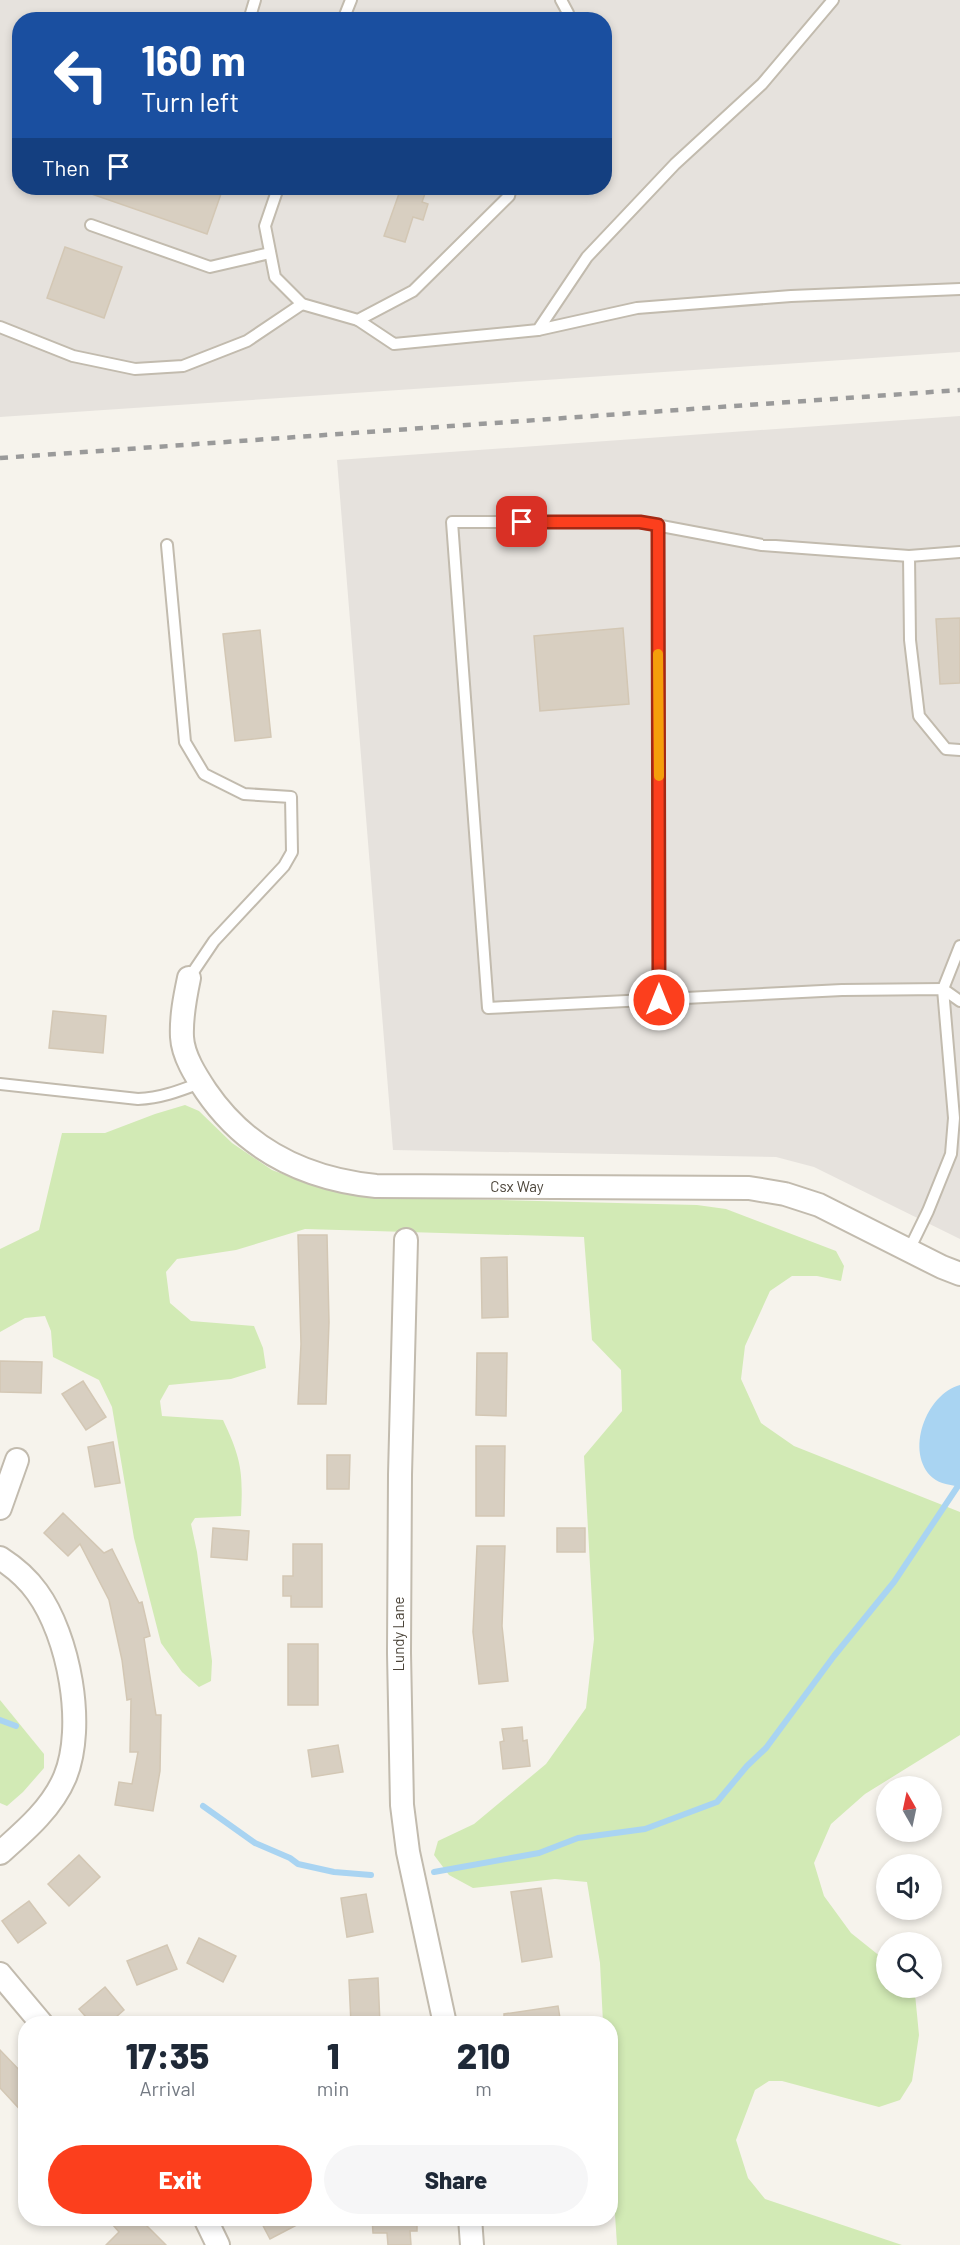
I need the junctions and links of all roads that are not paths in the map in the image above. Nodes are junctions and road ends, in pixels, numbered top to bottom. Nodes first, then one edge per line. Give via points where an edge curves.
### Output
1 (833, 0) edge
2 (276, 195) edge
3 (509, 195) edge
4 (91, 225) dead end
5 (270, 253) junction
6 (960, 289) edge
7 (302, 304) junction
8 (358, 320) junction
9 (0, 327) edge
10 (538, 330) junction
11 (658, 525) junction
12 (167, 545) dead end
13 (960, 552) edge
14 (909, 556) junction
15 (960, 750) edge
16 (960, 946) edge
17 (189, 978) joint
18 (943, 989) junction
19 (659, 1000) junction
20 (960, 1001) edge
21 (200, 1083) junction
22 (0, 1084) edge
23 (406, 1240) dead end
24 (909, 1250) junction
25 (960, 1274) edge
26 (18, 1460) dead end
27 (0, 1508) edge
28 (0, 1558) edge
29 (0, 1853) edge
30 (0, 1974) edge
31 (35, 2016) edge
32 (443, 2016) edge
33 (209, 2226) edge
34 (471, 2226) edge
35 (218, 2245) edge
36 (472, 2245) edge

1 - 10 lane via 762,84 675,164 587,257
2 - 5 lane via 265,226
3 - 8 lane via 413,291
4 - 5 lane via 210,267
5 - 7 lane via 275,277
6 - 10 lane via 637,308
7 - 8 lane
7 - 9 lane via 247,341 183,366 135,369 73,356
8 - 10 lane via 394,344
11 - 14 lane via 762,545
11 - 19 lane
11 - 19 lane via 452,522 488,1008
12 - 17 lane via 185,742 204,774 243,794 291,797 292,852 285,866 214,941
13 - 14 lane
14 - 15 lane via 910,640 919,716 946,749
16 - 18 lane
17 - 21 street, Csx Way via 182,1039
18 - 19 lane
18 - 20 lane
18 - 24 lane via 954,1118 951,1154
21 - 22 lane via 156,1098 138,1099
21 - 24 street, Csx Way via 248,1138 276,1157 324,1177 376,1186 749,1188 819,1205
23 - 32 street, Lundy Lane via 400,1474 402,1805 408,1852
24 - 25 street, Csx Way
26 - 27 street
28 - 29 street via 36,1590 52,1618 70,1683 74,1736 70,1762 58,1792
30 - 31 street
33 - 35 street
34 - 36 street

